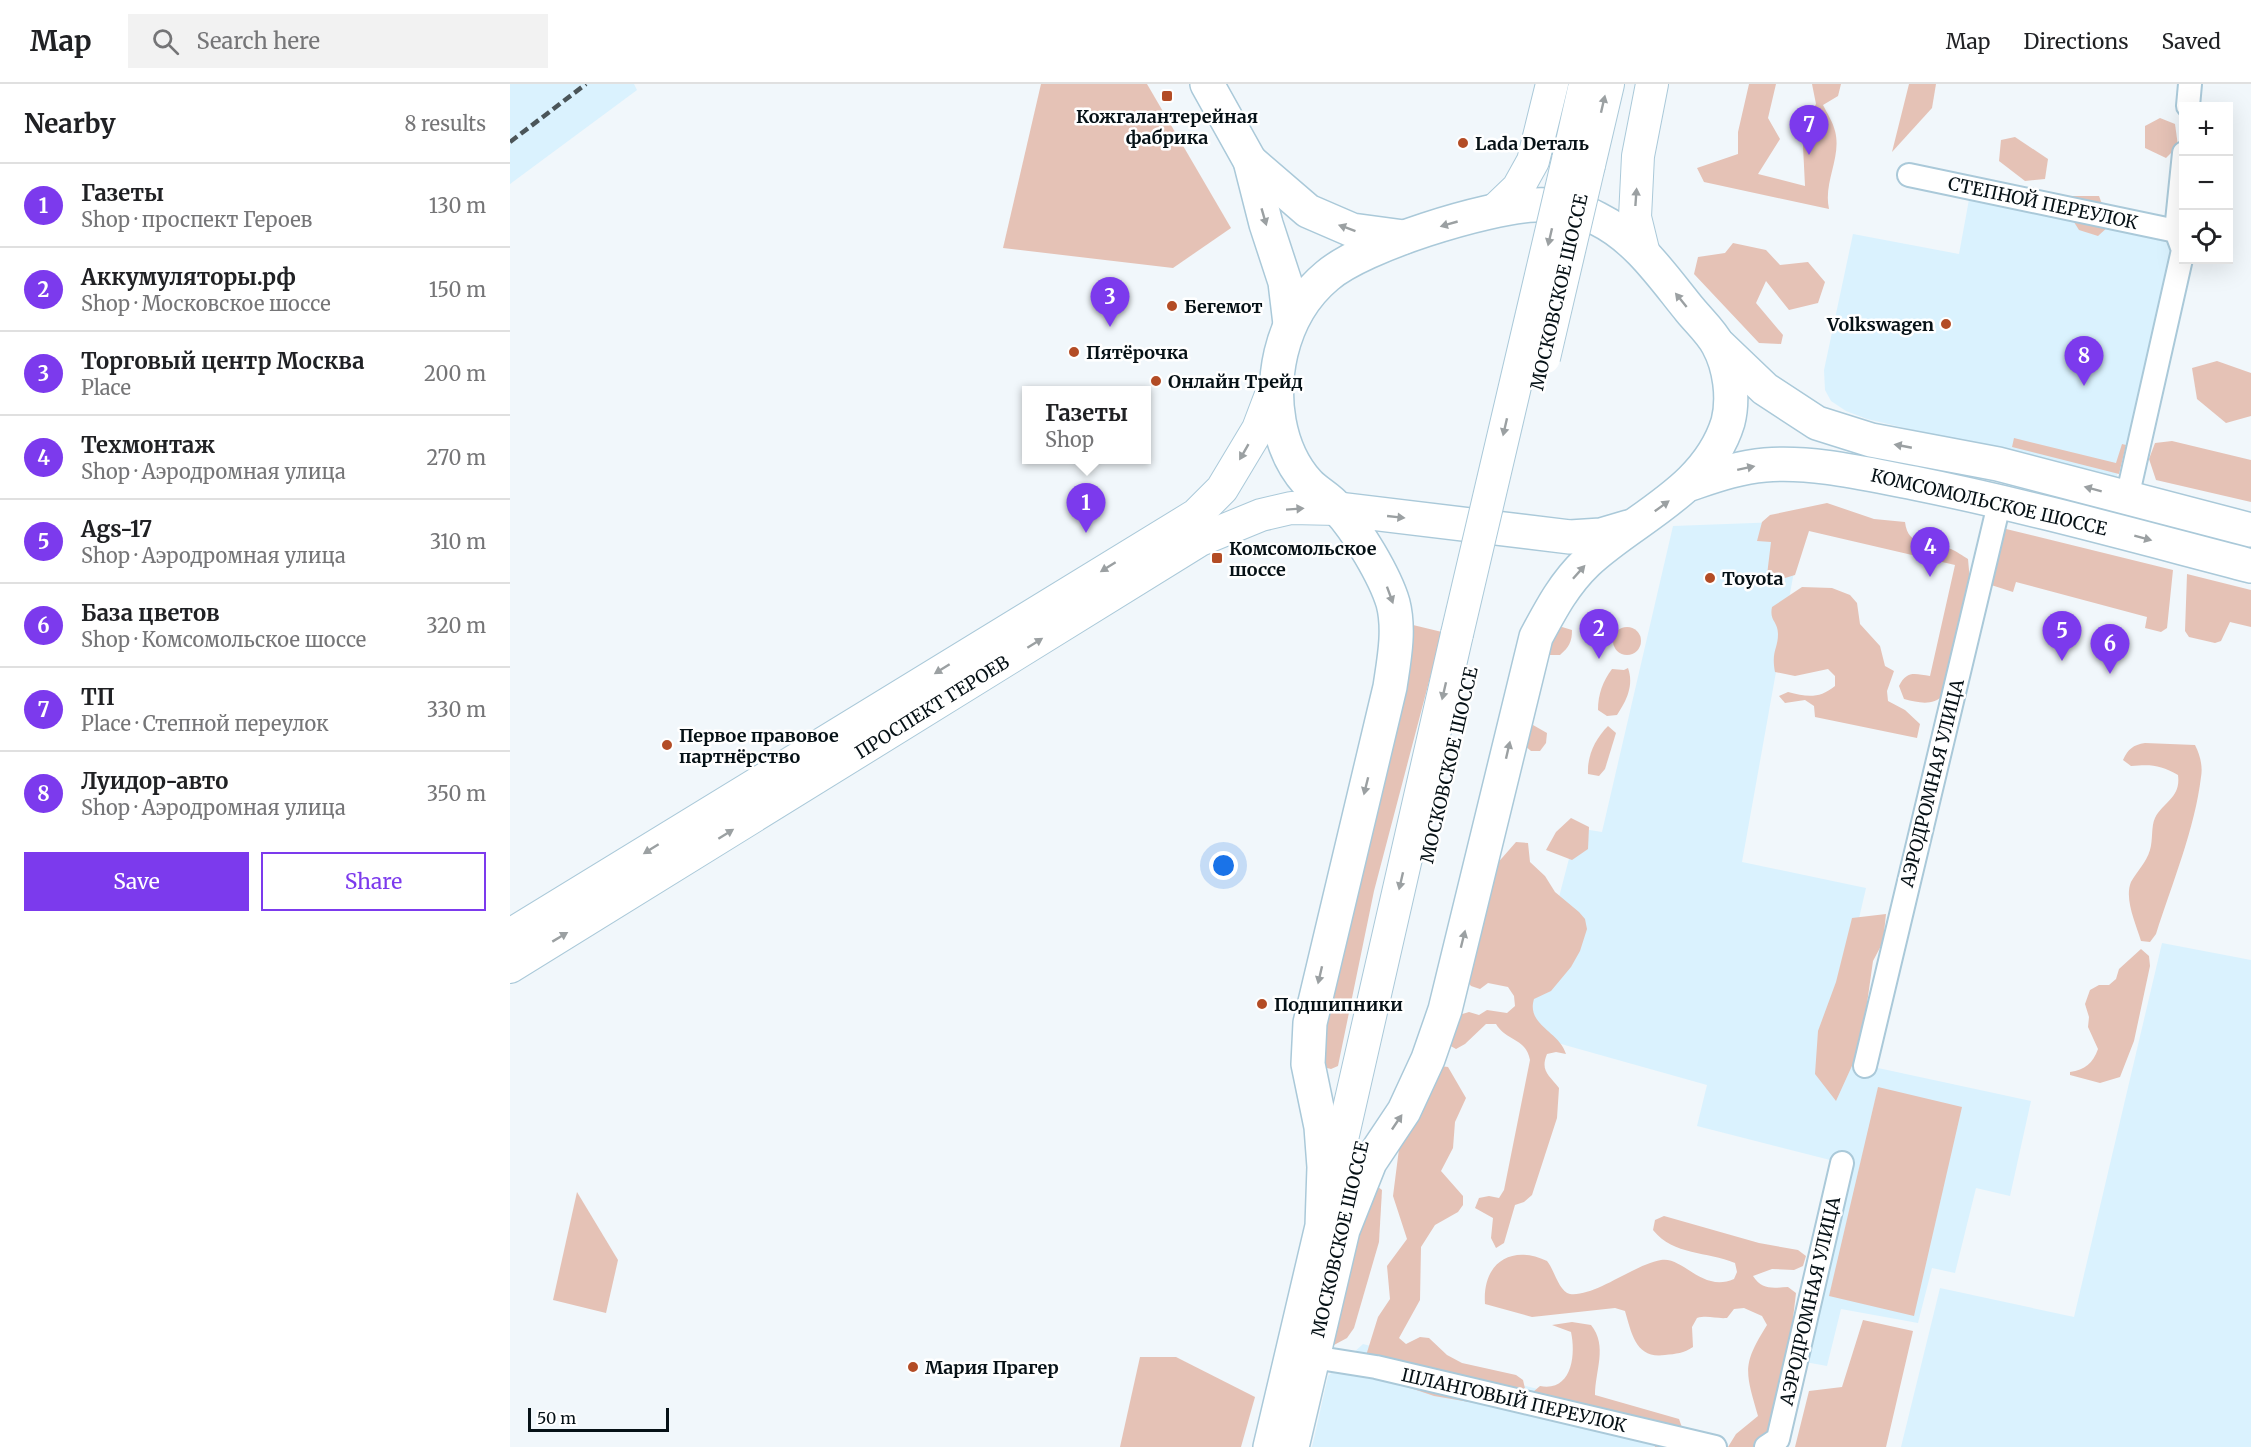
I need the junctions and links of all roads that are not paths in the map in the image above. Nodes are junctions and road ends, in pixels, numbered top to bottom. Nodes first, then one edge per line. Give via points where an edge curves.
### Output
1 (1208, 84) edge
2 (1552, 84) edge
3 (1585, 84) edge
4 (1608, 84) edge
5 (1652, 84) edge
6 (2190, 84) edge
7 (2188, 102) edge
8 (2184, 156) edge
9 (1250, 160) junction
10 (1578, 163) junction
11 (1909, 175) dead end
12 (1494, 211) junction
13 (2176, 231) junction
14 (1404, 237) junction
15 (1644, 254) junction
16 (1290, 324) junction
17 (1718, 345) junction
18 (1276, 379) junction
19 (1690, 484) junction
20 (2127, 498) junction
21 (2000, 500) junction
22 (1338, 509) junction
23 (1633, 526) junction
24 (2251, 530) edge
25 (2251, 566) edge
26 (510, 935) edge
27 (510, 967) edge
28 (1865, 1066) dead end
29 (1842, 1163) dead end
30 (1332, 1228) junction
31 (1313, 1357) junction
32 (1772, 1443) edge
33 (1270, 1447) edge
34 (1292, 1447) edge
35 (1715, 1447) edge

1 - 9 main road
2 - 12 main road via 1533,161 1518,188
3 - 10 main road, МОСКОВСКОЕ ШОССЕ
10 -> 4 main road, МОСКОВСКОЕ ШОССЕ
15 -> 5 main road via 1635,217 1642,129
6 - 7 street
8 - 13 street
14 -> 9 main road via 1352,230 1308,212
9 -> 16 main road via 1285,282
10 - 30 main road, МОСКОВСКОЕ ШОССЕ, bridge
11 - 13 street, СТЕПНОЙ ПЕРЕУЛОК
12 -> 14 main road
12 - 15 main road via 1538,205 1568,208 1597,218 1622,233
13 - 20 street via 2183,250
14 - 16 main road via 1348,261 1326,276 1307,296
17 -> 15 main road
16 - 18 main road
17 - 19 main road via 1731,384 1728,420 1713,453
20 -> 17 main road, КОМСОМОЛЬСКОЕ ШОССЕ via 1998,464 1871,440 1817,423 1765,389
18 - 22 main road via 1279,427 1291,458 1308,483
18 -> 26 main road, ПРОСПЕКТ ГЕРОЕВ via 1258,429 1222,489 1196,515
19 -> 21 main road, КОМСОМОЛЬСКОЕ ШОССЕ via 1746,467 1805,465
23 -> 19 main road
20 - 24 main road, КОМСОМОЛЬСКОЕ ШОССЕ
21 -> 25 main road, КОМСОМОЛЬСКОЕ ШОССЕ
21 - 28 street, АЭРОДРОМНАЯ УЛИЦА
22 -> 23 main road via 1570,537 1601,535
27 -> 22 main road, ПРОСПЕКТ ГЕРОЕВ via 1200,540 1261,515 1291,508
22 -> 30 main road via 1382,574 1394,606 1396,644 1310,1023 1308,1064 1321,1127
30 -> 23 main road via 1404,1112 1445,1010 1536,637 1558,594 1588,562
29 - 32 street, АЭРОДРОМНАЯ УЛИЦА
30 - 31 main road, МОСКОВСКОЕ ШОССЕ
30 - 33 main road, МОСКОВСКОЕ ШОССЕ
31 - 34 main road, МОСКОВСКОЕ ШОССЕ
31 - 35 street, ШЛАНГОВЫЙ ПЕРЕУЛОК via 1368,1366

